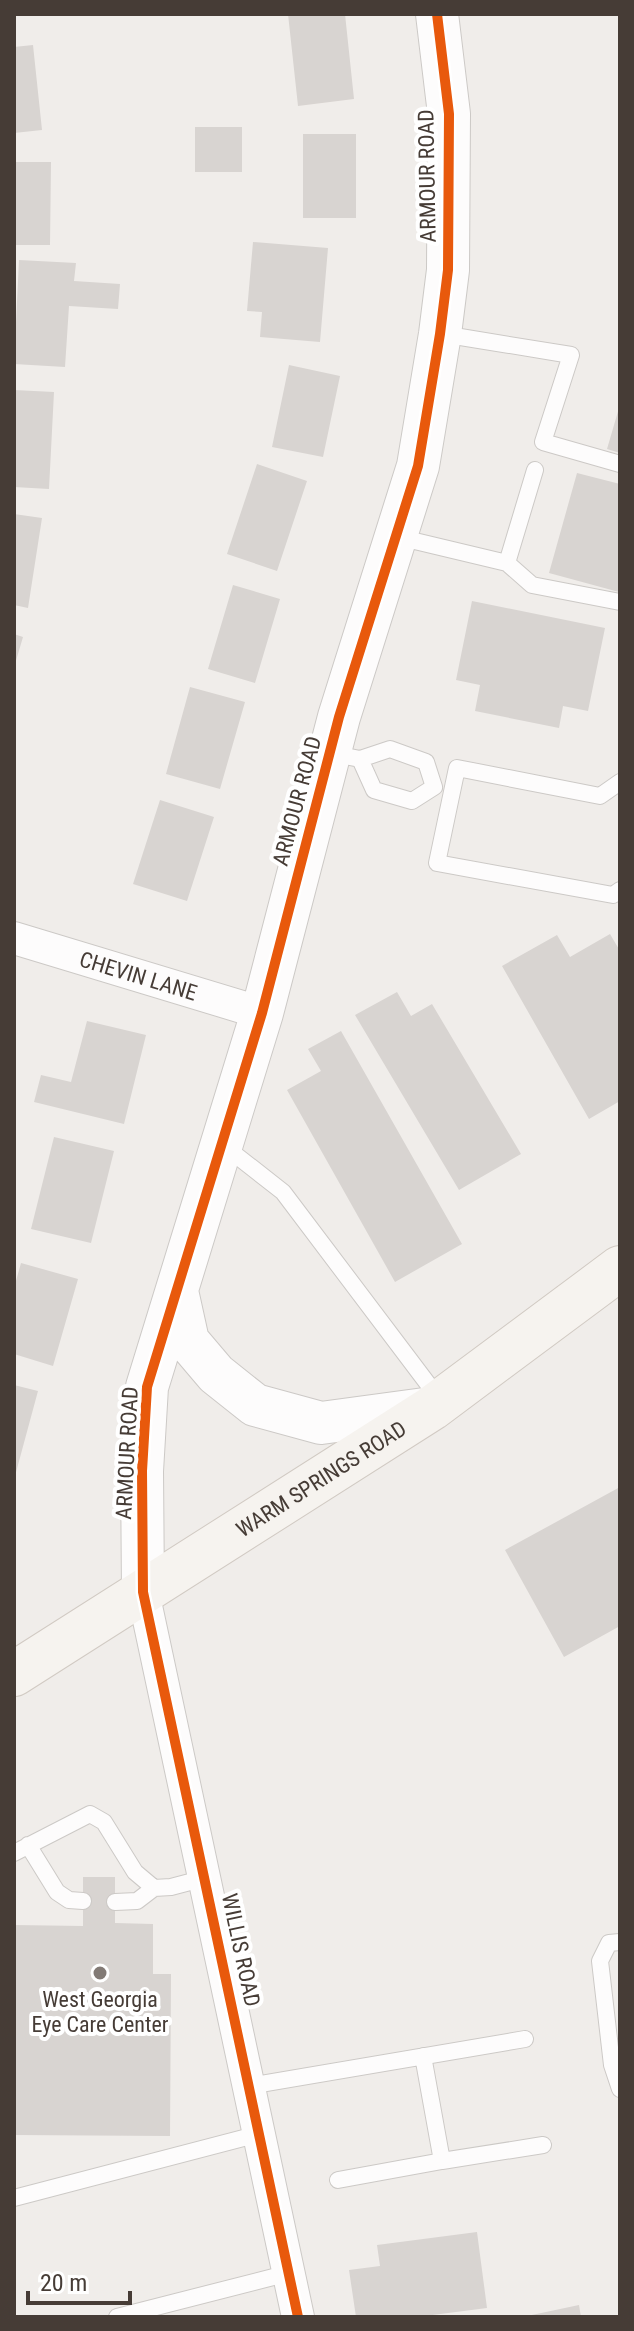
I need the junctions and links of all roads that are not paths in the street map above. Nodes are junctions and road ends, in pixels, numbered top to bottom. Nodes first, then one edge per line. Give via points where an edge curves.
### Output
1 (437, 14) edge
2 (440, 334) junction
3 (620, 464) edge
4 (535, 470) dead end
5 (396, 536) junction
6 (507, 563) junction
7 (620, 602) edge
8 (345, 756) junction
9 (620, 782) edge
10 (434, 787) junction
11 (452, 790) junction
12 (620, 890) edge
13 (14, 938) edge
14 (262, 1013) junction
15 (222, 1144) junction
16 (620, 1268) edge
17 (177, 1291) junction
18 (436, 1405) junction
19 (143, 1592) junction
20 (14, 1674) edge
21 (21, 1849) edge
22 (205, 1878) junction
23 (154, 1888) junction
24 (83, 1901) dead end
25 (115, 1902) dead end
26 (620, 1942) edge
27 (525, 2039) dead end
28 (423, 2056) junction
29 (249, 2086) junction
30 (620, 2089) edge
31 (259, 2134) junction
32 (543, 2145) dead end
33 (442, 2161) junction
34 (338, 2180) dead end
35 (14, 2198) edge
36 (289, 2273) junction
37 (117, 2317) edge
38 (298, 2317) edge

1 - 2 street, ARMOUR ROAD via 449,114 448,270
2 - 3 lane via 571,355 543,442
2 - 5 street, ARMOUR ROAD via 418,466
4 - 6 lane
5 - 6 lane
5 - 8 street, ARMOUR ROAD
6 - 7 lane via 532,585
8 - 10 lane via 390,749 426,762
8 - 10 lane via 374,790 412,801
8 - 14 street, ARMOUR ROAD
9 - 11 lane via 600,796 457,768
10 - 11 lane
11 - 12 lane via 437,863 613,895
13 - 14 street, CHEVIN LANE
14 - 15 street, ARMOUR ROAD
15 - 17 street, ARMOUR ROAD
15 - 18 lane via 283,1192
16 - 18 main road, WARM SPRINGS ROAD
17 - 18 street via 188,1341 216,1374 255,1405 321,1423
17 - 19 street, ARMOUR ROAD via 147,1387
18 - 19 main road, WARM SPRINGS ROAD
19 - 20 main road, WARM SPRINGS ROAD
19 - 22 street, WILLIS ROAD
21 - 23 lane via 90,1814 104,1822 135,1872
21 - 24 lane via 57,1892
22 - 23 lane
22 - 29 street, WILLIS ROAD
23 - 25 lane via 137,1901
26 - 30 lane via 609,1943 600,1961 612,2065
27 - 28 lane
28 - 29 lane
28 - 33 lane
29 - 31 street, WILLIS ROAD
31 - 35 lane
31 - 36 street, WILLIS ROAD
32 - 33 lane
33 - 34 lane
36 - 37 lane
36 - 38 street, WILLIS ROAD

